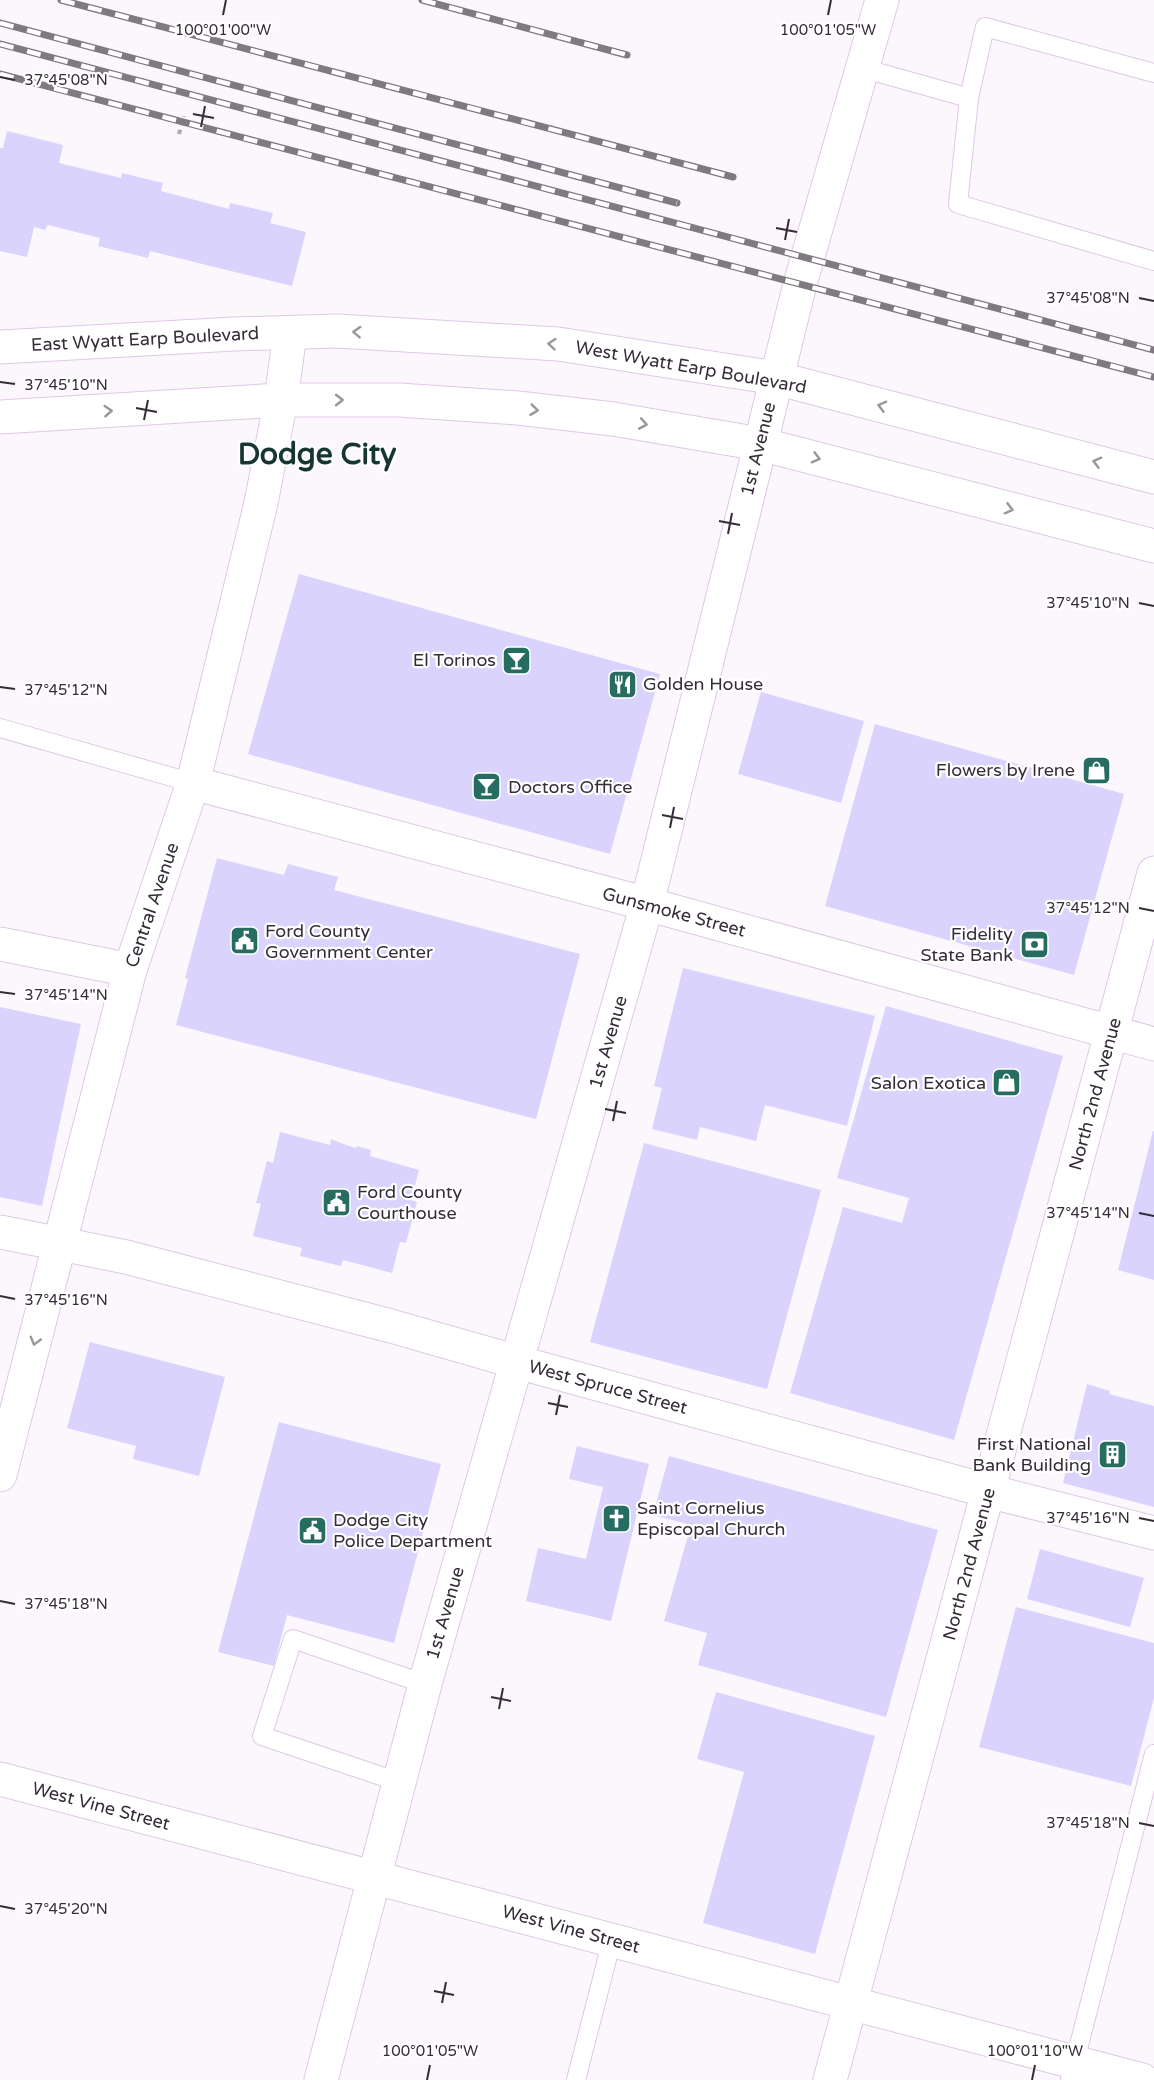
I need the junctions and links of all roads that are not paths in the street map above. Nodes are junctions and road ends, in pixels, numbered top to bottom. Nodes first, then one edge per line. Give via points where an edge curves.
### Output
1 (882, 0) edge
2 (862, 68) junction
3 (1154, 73) edge
4 (969, 98) junction
5 (1154, 261) edge
6 (290, 333) junction
7 (0, 347) edge
8 (776, 378) junction
9 (280, 399) junction
10 (0, 417) edge
11 (760, 444) junction
12 (1154, 477) edge
13 (1154, 546) edge
14 (0, 728) edge
15 (193, 783) junction
16 (1154, 873) edge
17 (647, 904) junction
18 (0, 944) edge
19 (129, 970) junction
20 (1112, 1032) junction
21 (1154, 1044) edge
22 (0, 1232) edge
23 (60, 1244) junction
24 (518, 1362) junction
25 (0, 1475) edge
26 (988, 1491) junction
27 (1154, 1533) edge
28 (425, 1684) junction
29 (1154, 1754) edge
30 (0, 1779) edge
31 (399, 1782) junction
32 (374, 1878) junction
33 (612, 1940) junction
34 (851, 2003) junction
35 (1072, 2071) edge
36 (321, 2080) edge
37 (576, 2080) edge
38 (830, 2080) edge
39 (1142, 2080) edge

1 - 2 street, 1st Avenue
2 - 4 lane
2 - 8 street, 1st Avenue
3 - 4 lane via 985,27
4 - 5 lane via 958,204
6 - 7 street, East Wyatt Earp Boulevard
8 -> 6 street, West Wyatt Earp Boulevard via 558,344 337,331
6 - 9 street, Central Avenue
8 - 11 street, 1st Avenue
12 -> 8 street, West Wyatt Earp Boulevard
10 -> 9 street
9 -> 11 street via 399,400 518,408 613,419
9 - 15 street, Central Avenue via 261,503
11 -> 13 street
11 - 17 street, 1st Avenue
14 - 15 lane
15 - 17 street, Gunsmoke Street
15 - 19 street, Central Avenue
16 - 20 street, North 2nd Avenue
17 - 20 street, Gunsmoke Street
17 - 24 street, 1st Avenue
18 - 19 street
19 - 23 street, Central Avenue
20 - 21 street, Gunsmoke Street
20 - 26 street, North 2nd Avenue
22 - 23 street, West Spruce Street
23 - 24 street, West Spruce Street via 126,1257
23 -> 25 street, Central Avenue
24 - 26 street, West Spruce Street
24 - 28 street, 1st Avenue
26 - 27 street, West Spruce Street
26 - 34 street, North 2nd Avenue
28 - 31 street, 1st Avenue
28 - 31 lane via 293,1639 262,1736
29 - 35 lane
30 - 32 street, West Vine Street
31 - 32 street, 1st Avenue
32 - 33 street, West Vine Street
32 - 36 street, 1st Avenue
33 - 34 street, West Vine Street
33 - 37 lane
34 - 35 street, West Vine Street
34 - 38 street, North 2nd Avenue
35 - 39 street, West Vine Street

